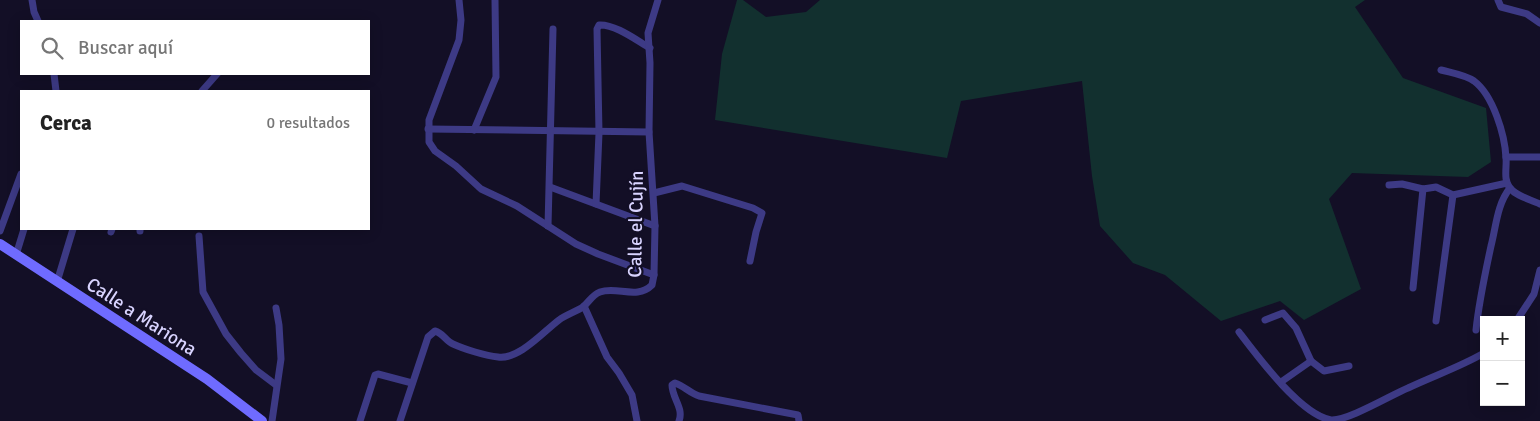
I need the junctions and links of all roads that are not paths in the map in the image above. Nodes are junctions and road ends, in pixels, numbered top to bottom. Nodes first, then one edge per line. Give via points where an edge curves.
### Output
1 (32, 0) edge
2 (459, 0) edge
3 (495, 0) edge
4 (658, 0) edge
5 (1498, 0) edge
6 (38, 20) edge
7 (1540, 23) edge
8 (553, 29) dead end
9 (650, 48) junction
10 (1441, 70) dead end
11 (54, 75) edge
12 (216, 75) edge
13 (56, 90) edge
14 (203, 90) edge
15 (428, 129) junction
16 (474, 130) junction
17 (552, 131) junction
18 (649, 132) junction
19 (599, 133) junction
20 (1506, 157) junction
21 (1540, 157) edge
22 (20, 177) edge
23 (1389, 185) dead end
24 (1509, 186) junction
25 (550, 187) junction
26 (1424, 188) junction
27 (654, 193) junction
28 (1453, 195) junction
29 (596, 204) junction
30 (1540, 204) edge
31 (548, 226) junction
32 (655, 226) junction
33 (24, 230) edge
34 (73, 230) edge
35 (0, 232) edge
36 (199, 236) dead end
37 (0, 244) edge
38 (16, 255) junction
39 (750, 261) dead end
40 (1540, 270) edge
41 (654, 275) junction
42 (57, 282) junction
43 (1413, 288) dead end
44 (584, 306) junction
45 (276, 308) dead end
46 (1519, 316) edge
47 (1265, 320) dead end
48 (1436, 321) dead end
49 (1476, 330) dead end
50 (1239, 332) dead end
51 (1480, 354) edge
52 (1311, 361) junction
53 (1350, 366) dead end
54 (1281, 382) junction
55 (412, 383) junction
56 (276, 385) junction
57 (402, 420) edge
58 (262, 421) edge
59 (272, 421) edge
60 (360, 421) edge
61 (637, 421) edge
62 (678, 421) edge
63 (799, 421) edge

1 - 6 street
2 - 15 street via 459,40
3 - 16 street via 496,76
4 - 9 street, Calle el Cujín via 648,33
5 - 7 street via 1500,7 1527,14
8 - 17 street
9 - 18 street, Calle el Cujín
9 - 19 street via 626,33 599,25
10 - 20 street via 1473,80 1486,92 1495,110
11 - 13 street
12 - 14 street
15 - 16 street
15 - 31 street via 429,142 435,150 481,189 517,206
16 - 17 street
17 - 19 street
17 - 25 street
18 - 19 street
18 - 27 street, Calle el Cujín
19 - 29 street
20 - 21 street
20 - 24 street
22 - 35 street
23 - 26 street
24 - 28 street
24 - 30 street via 1520,196
24 - 49 street via 1499,211
25 - 29 street
25 - 31 street
26 - 28 street via 1436,187
26 - 43 street
27 - 32 street, Calle el Cujín
27 - 39 street via 682,186 762,213
28 - 48 street
29 - 32 street
31 - 41 street via 576,244
32 - 41 street, Calle el Cujín
33 - 38 street
34 - 42 street
36 - 56 street via 203,292 226,334 256,370
37 - 38 main road, Calle a Mariona
38 - 42 main road, Calle a Mariona
40 - 46 street via 1534,294
41 - 44 street, Calle el Cujín via 652,285 645,291 602,292 594,295
42 - 58 main road, Calle a Mariona via 207,379
44 - 55 street, Calle el Cujín via 560,319 527,347 505,357 452,344 435,331 428,337
44 - 61 street via 607,357 632,395
45 - 56 street via 281,360
47 - 52 street via 1283,313 1296,328
50 - 54 street
51 - 54 street via 1342,419 1332,420 1309,410
52 - 53 street via 1324,371
52 - 54 street
55 - 57 street, Calle el Cujín
55 - 60 street via 375,375
56 - 59 street
62 - 63 street via 678,403 672,393 675,383 699,396 798,415

